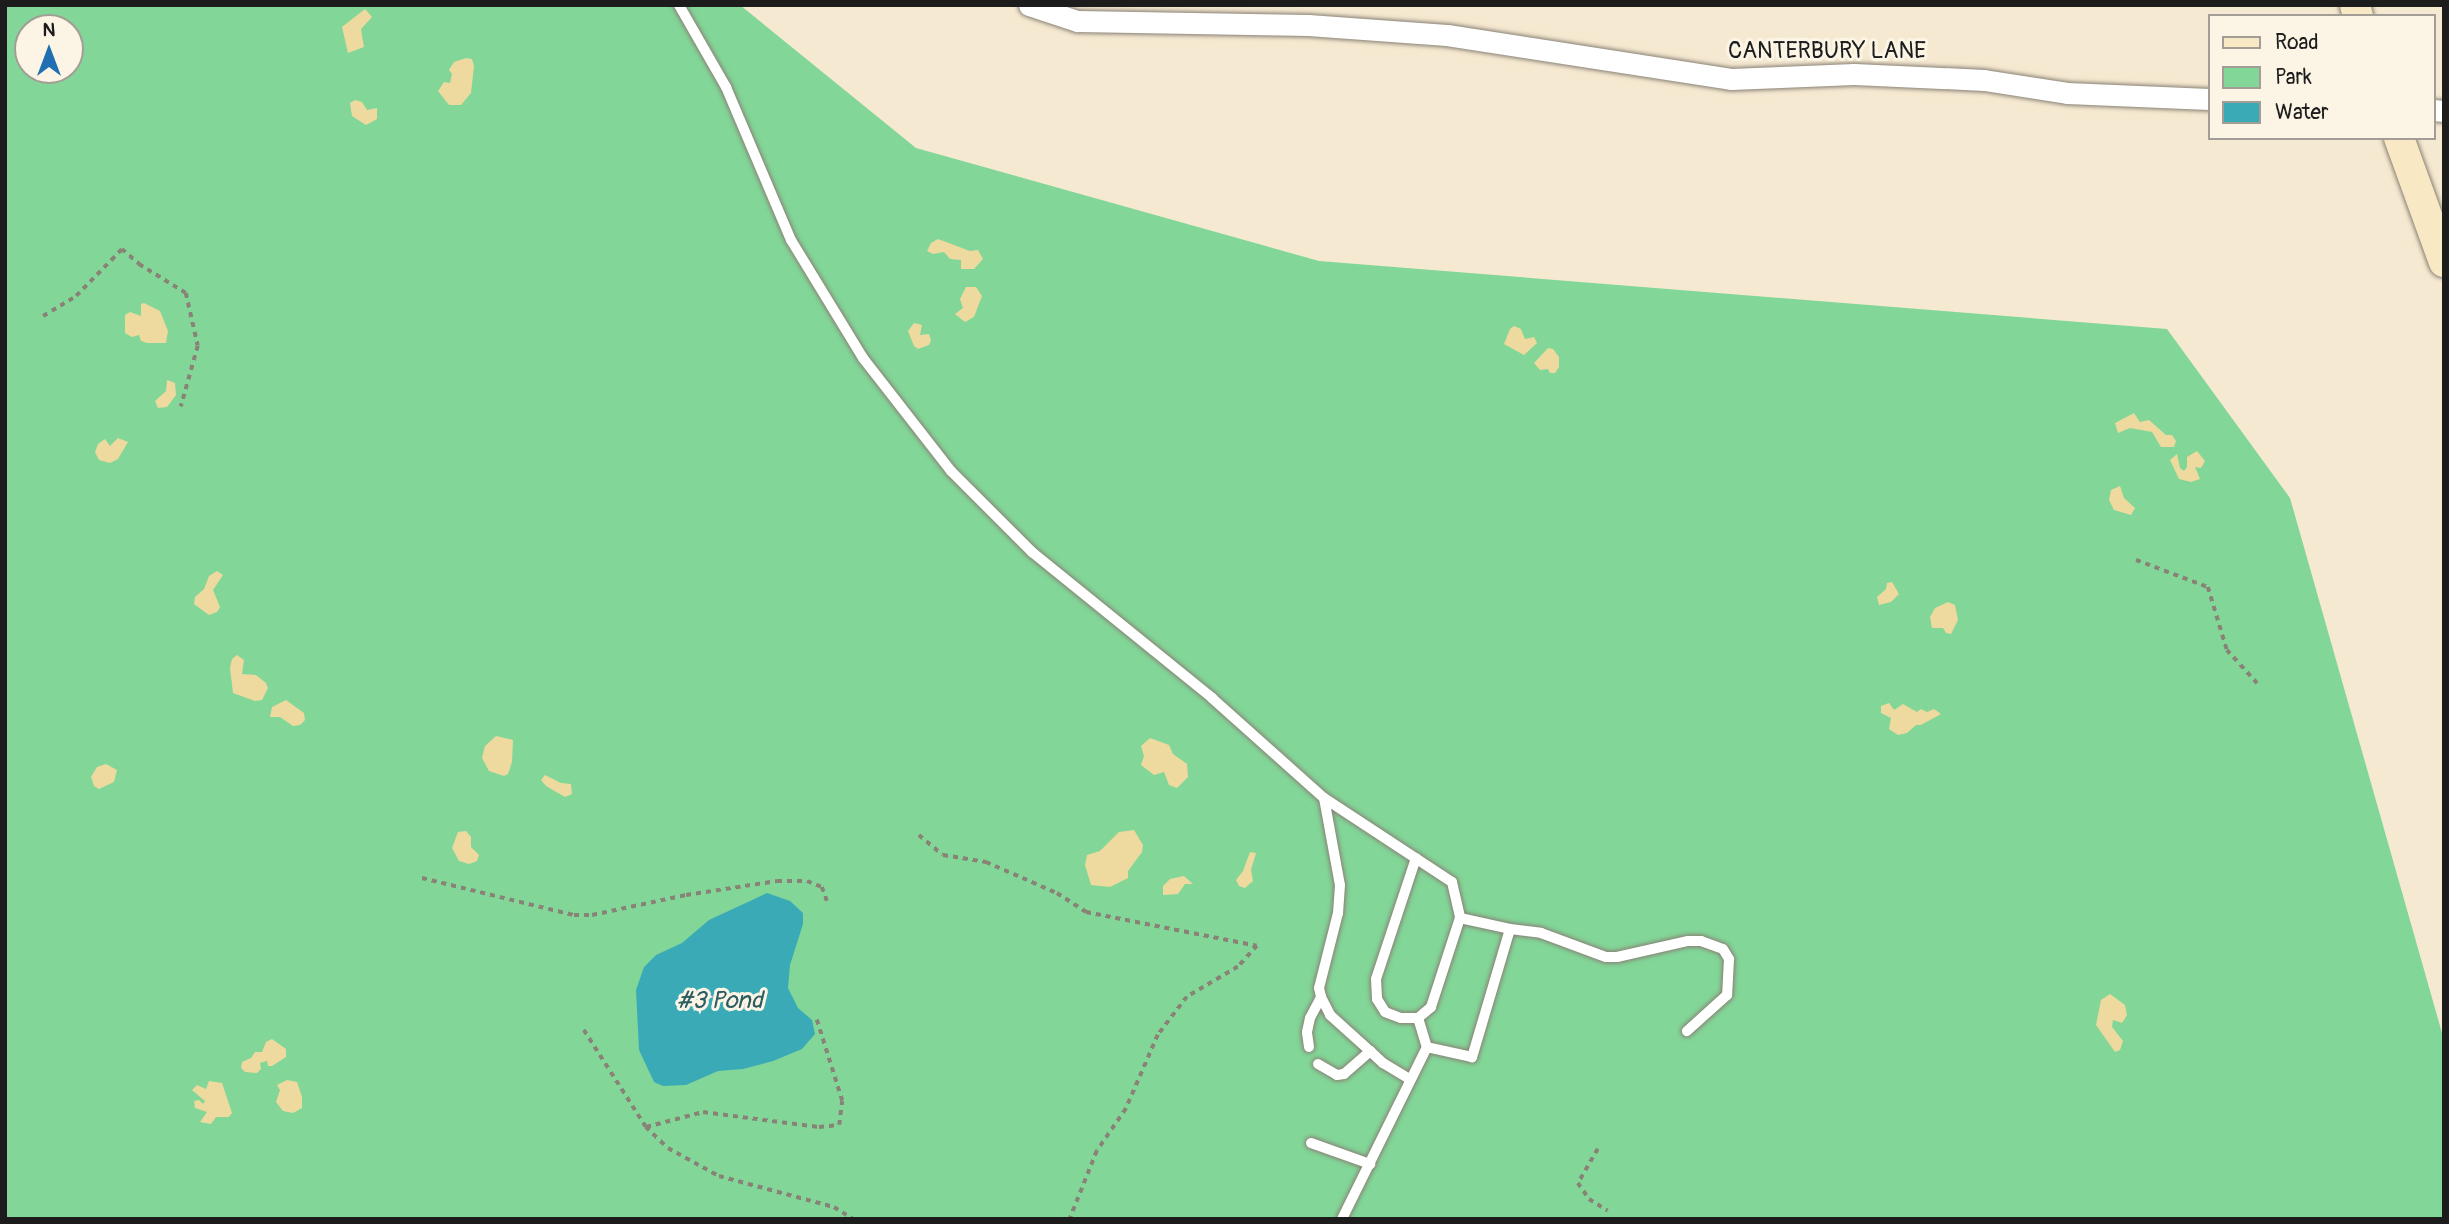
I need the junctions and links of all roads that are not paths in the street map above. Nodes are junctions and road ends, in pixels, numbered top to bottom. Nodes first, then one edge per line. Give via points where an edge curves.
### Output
1 (679, 5) edge
2 (1029, 5) edge
3 (2208, 99) edge
4 (2400, 140) edge
5 (2444, 262) edge
6 (1324, 798) junction
7 (1416, 858) junction
8 (1460, 918) junction
9 (1510, 929) junction
10 (1321, 997) junction
11 (1418, 1018) junction
12 (1688, 1031) dead end
13 (1309, 1046) dead end
14 (1427, 1047) junction
15 (1370, 1051) junction
16 (1318, 1064) dead end
17 (1410, 1079) junction
18 (1311, 1143) dead end
19 (1370, 1164) junction
20 (1342, 1219) edge

1 - 6 lane via 726,87 791,240 863,358 951,471 1032,552 1212,698
2 - 3 street, CANTERBURY LANE via 1077,21 1308,25 1447,35 1731,79 1854,74 1984,80 2067,93
4 - 5 main road
6 - 7 lane
6 - 10 lane via 1340,885
7 - 8 lane via 1452,882
7 - 11 lane via 1376,979 1377,999 1385,1012
8 - 9 lane
8 - 11 lane via 1435,998
9 - 12 lane via 1541,933 1606,957 1688,941 1723,949 1729,959 1727,995
9 - 14 lane via 1472,1057
10 - 13 lane via 1310,1018
10 - 15 lane via 1330,1015
11 - 14 lane
14 - 17 lane
15 - 16 lane via 1344,1074
15 - 17 lane
17 - 19 lane
18 - 19 lane
19 - 20 lane

